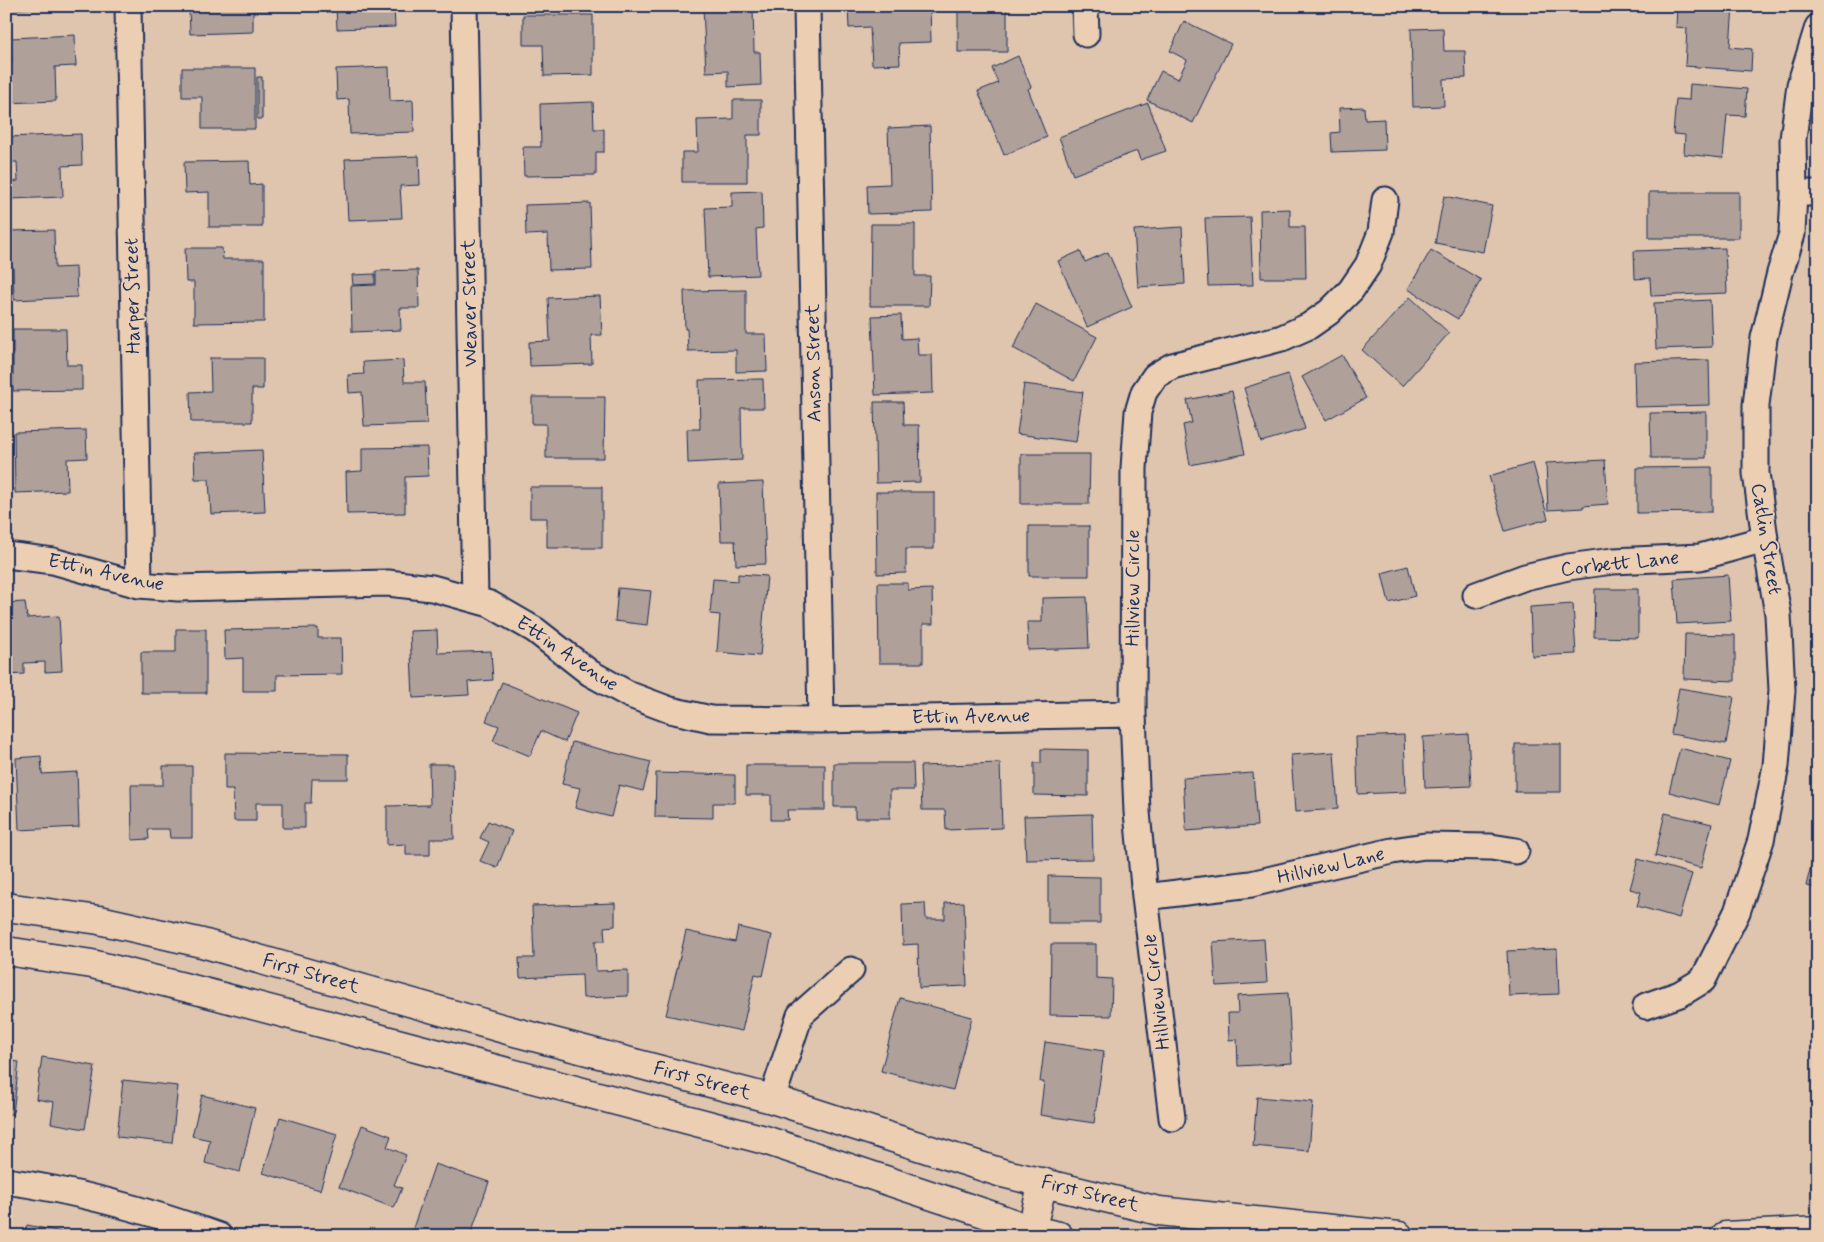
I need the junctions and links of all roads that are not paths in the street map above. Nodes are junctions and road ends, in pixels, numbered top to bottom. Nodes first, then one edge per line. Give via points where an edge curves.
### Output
1 (128, 6) edge
2 (464, 6) edge
3 (807, 6) edge
4 (1085, 6) edge
5 (1818, 27) edge
6 (1086, 34) dead end
7 (1806, 193) edge
8 (1385, 200) dead end
9 (1764, 539) junction
10 (6, 555) edge
11 (139, 585) junction
12 (1476, 595) dead end
13 (475, 600) junction
14 (1133, 714) junction
15 (820, 720) junction
16 (1516, 851) dead end
17 (1145, 897) junction
18 (6, 906) edge
19 (6, 951) edge
20 (851, 970) dead end
21 (1646, 1006) dead end
22 (772, 1099) junction
23 (1172, 1118) dead end
24 (6, 1181) edge
25 (1043, 1182) junction
26 (1818, 1231) edge
27 (1031, 1233) edge
28 (219, 1236) edge
29 (1060, 1236) edge
30 (1399, 1236) edge
31 (1725, 1236) edge

1 - 11 street, Harper Street
2 - 13 street, Weaver Street
3 - 15 street, Anson Street
4 - 6 street
5 - 7 street, Catlin Street via 1800,85 1793,139
7 - 9 street, Catlin Street via 1780,273 1764,338 1756,405 1756,473
8 - 14 street, Hillview Circle via 1381,232 1368,264 1351,290 1329,312 1309,326 1282,338 1172,366 1156,376 1144,392 1138,412 1134,468
9 - 12 street, Corbett Lane via 1700,557 1613,561 1568,567
9 - 21 street, Catlin Street via 1778,614 1782,690 1776,766 1761,840 1737,912 1704,980 1680,994
10 - 11 street, Ettin Avenue via 54,562
11 - 13 street, Ettin Avenue via 178,588 388,583 432,588
13 - 15 street, Ettin Avenue via 490,604 535,630 590,673 630,696 670,710 711,719
14 - 15 street, Ettin Avenue
14 - 17 street, Hillview Circle
16 - 17 street, Hillview Lane via 1491,847 1425,846 1251,884
17 - 23 street, Hillview Circle
18 - 22 main road, First Street via 99,920 202,943 515,1032
19 - 27 main road, First Street via 102,966 765,1140
20 - 22 street via 800,1015
22 - 25 main road, First Street via 1002,1173
24 - 28 street via 110,1202
25 - 27 main road
25 - 30 main road, First Street via 1159,1211
26 - 31 main road
27 - 29 main road, First Street

